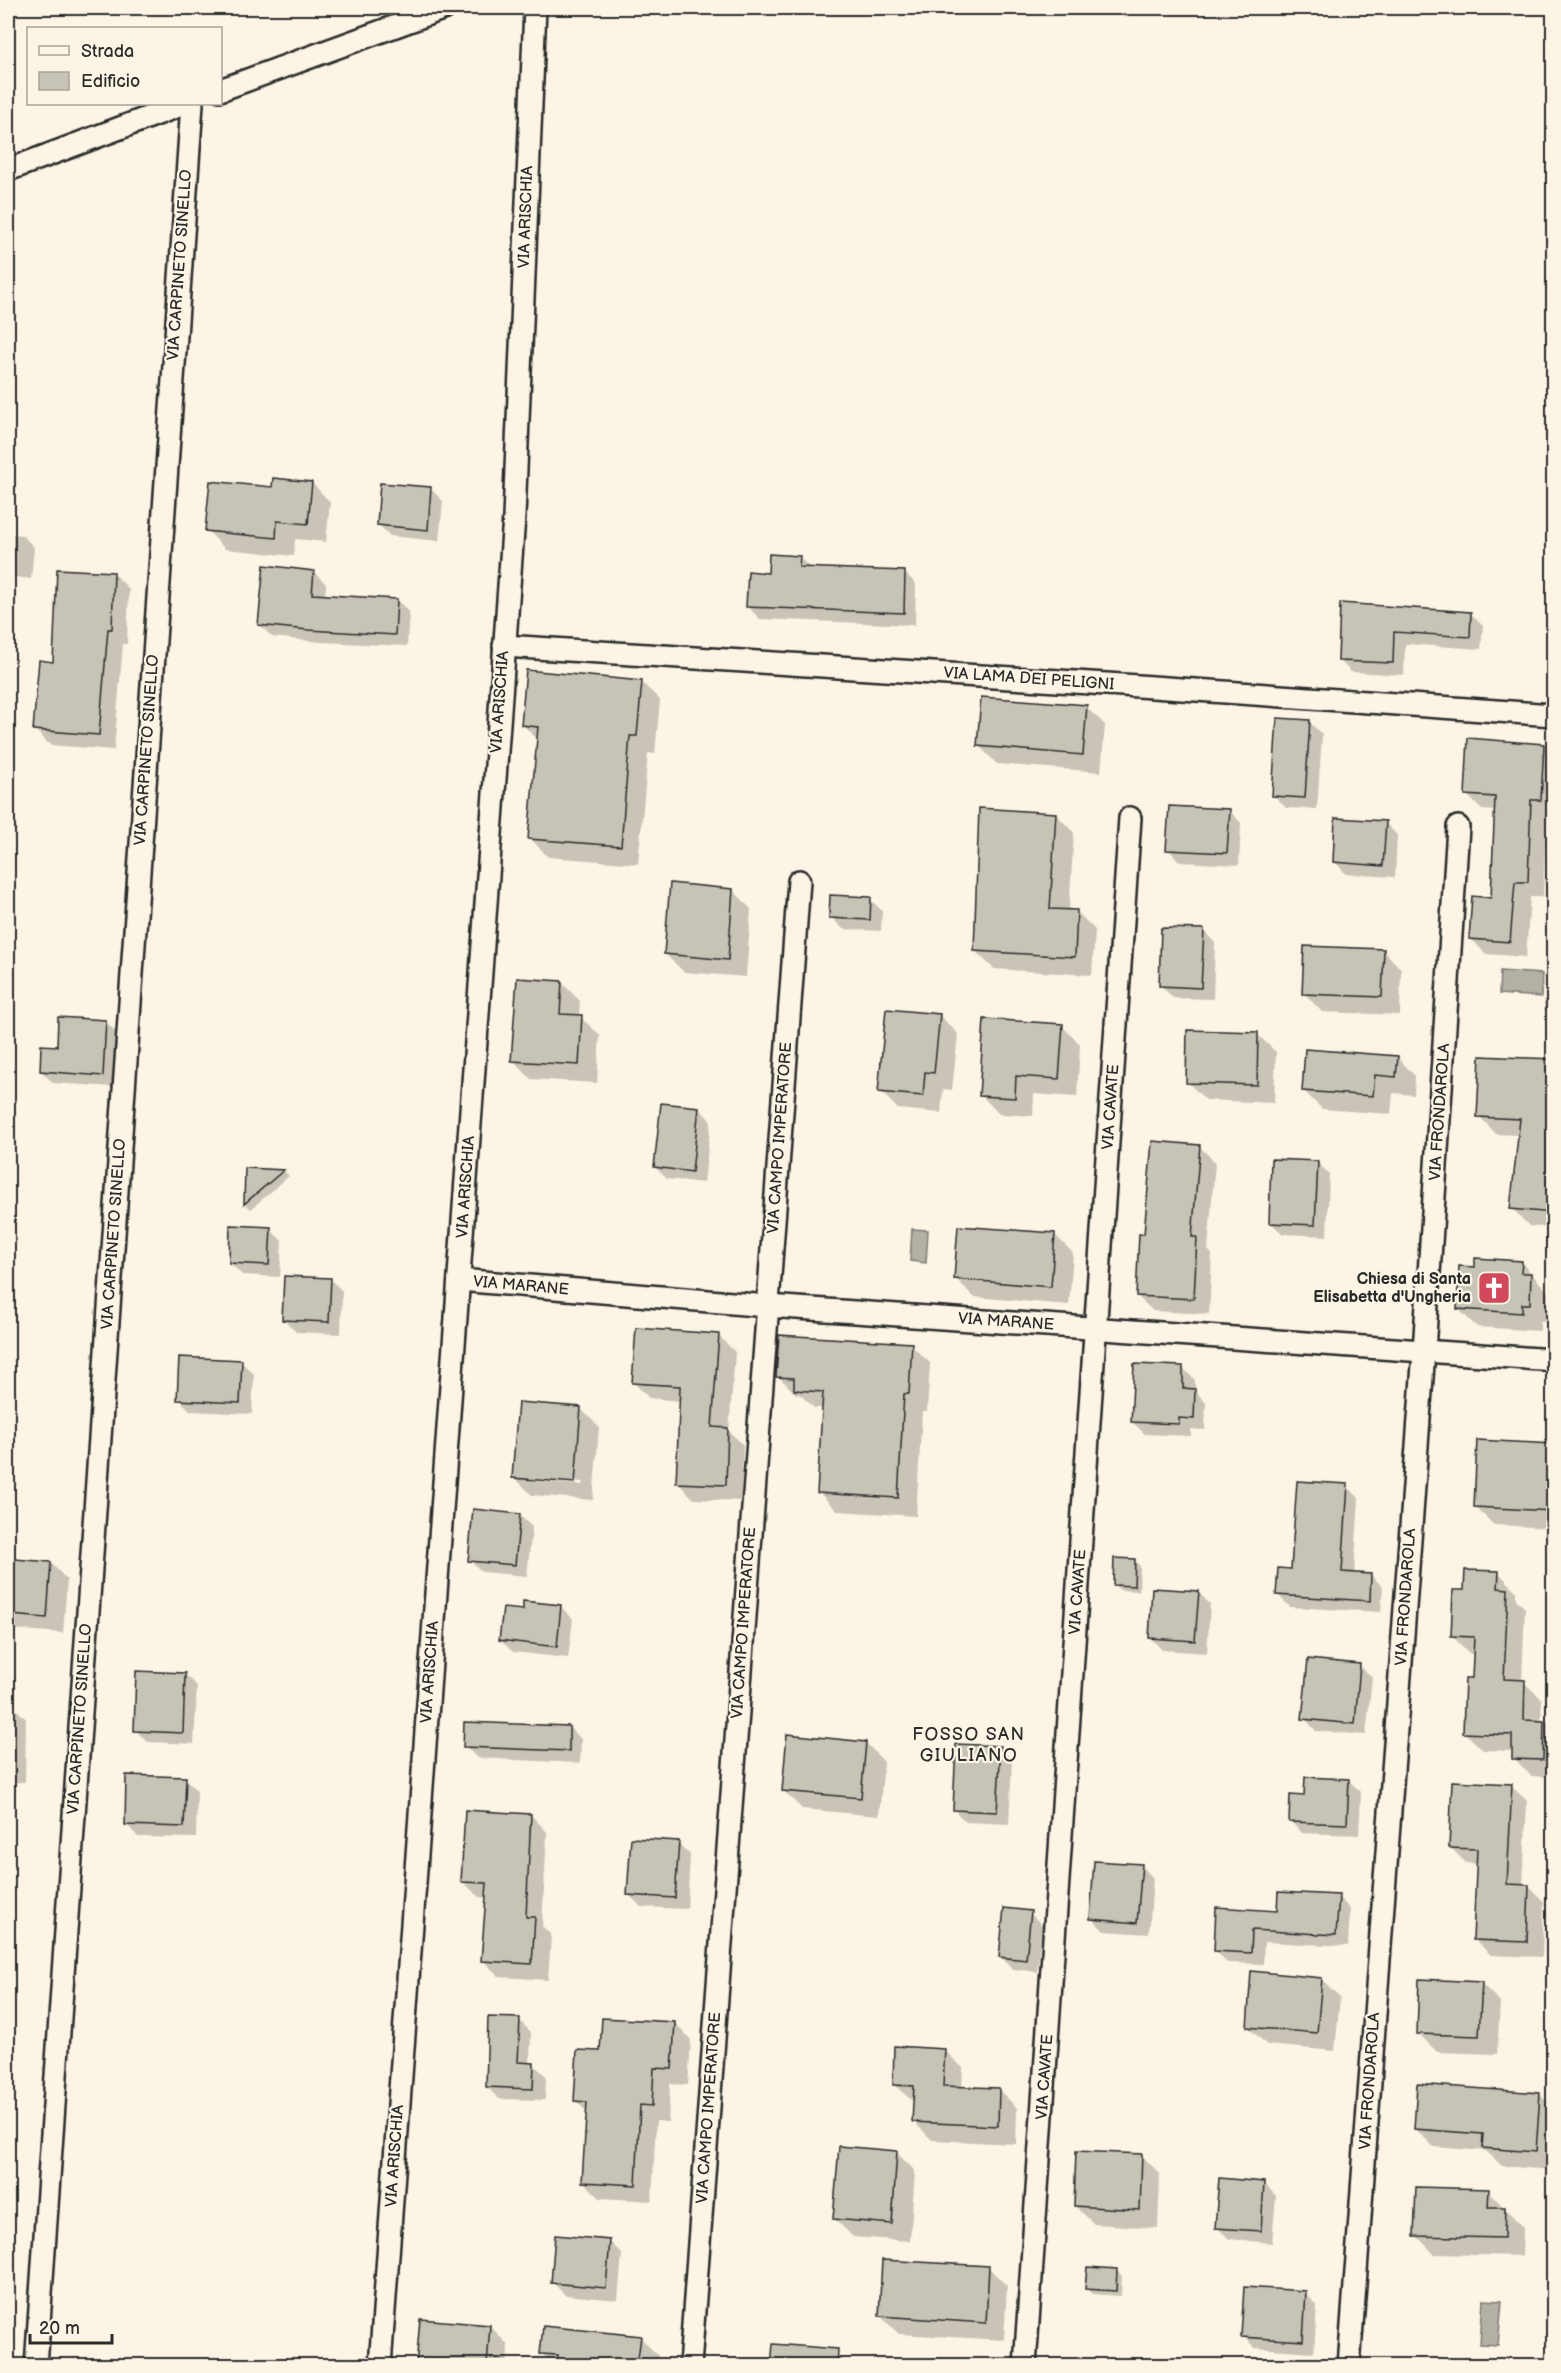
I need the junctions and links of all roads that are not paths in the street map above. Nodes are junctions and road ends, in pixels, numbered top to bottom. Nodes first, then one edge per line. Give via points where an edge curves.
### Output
1 (445, 8) edge
2 (535, 8) edge
3 (222, 89) edge
4 (181, 105) edge
5 (192, 105) edge
6 (8, 170) edge
7 (504, 646) junction
8 (1554, 715) edge
9 (1130, 818) dead end
10 (1458, 827) dead end
11 (799, 880) dead end
12 (459, 1280) junction
13 (768, 1306) junction
14 (1096, 1327) junction
15 (1424, 1352) junction
16 (1554, 1360) edge
17 (36, 2366) edge
18 (380, 2366) edge
19 (690, 2366) edge
20 (1025, 2366) edge
21 (1350, 2366) edge

1 - 3 street
2 - 7 street, VIA ARISCHIA via 514,505
4 - 6 street
5 - 17 street, VIA CARPINETO SINELLO
7 - 8 street, VIA LAMA DEI PELIGNI
7 - 12 street, VIA ARISCHIA
9 - 14 street, VIA CAVATE
10 - 15 street, VIA FRONDAROLA
11 - 13 street, VIA CAMPO IMPERATORE
12 - 13 street, VIA MARANE
12 - 18 street, VIA ARISCHIA
13 - 14 street, VIA MARANE
13 - 19 street, VIA CAMPO IMPERATORE
14 - 15 street, VIA MARANE
14 - 20 street, VIA CAVATE
15 - 16 street, VIA MARANE
15 - 21 street, VIA FRONDAROLA

